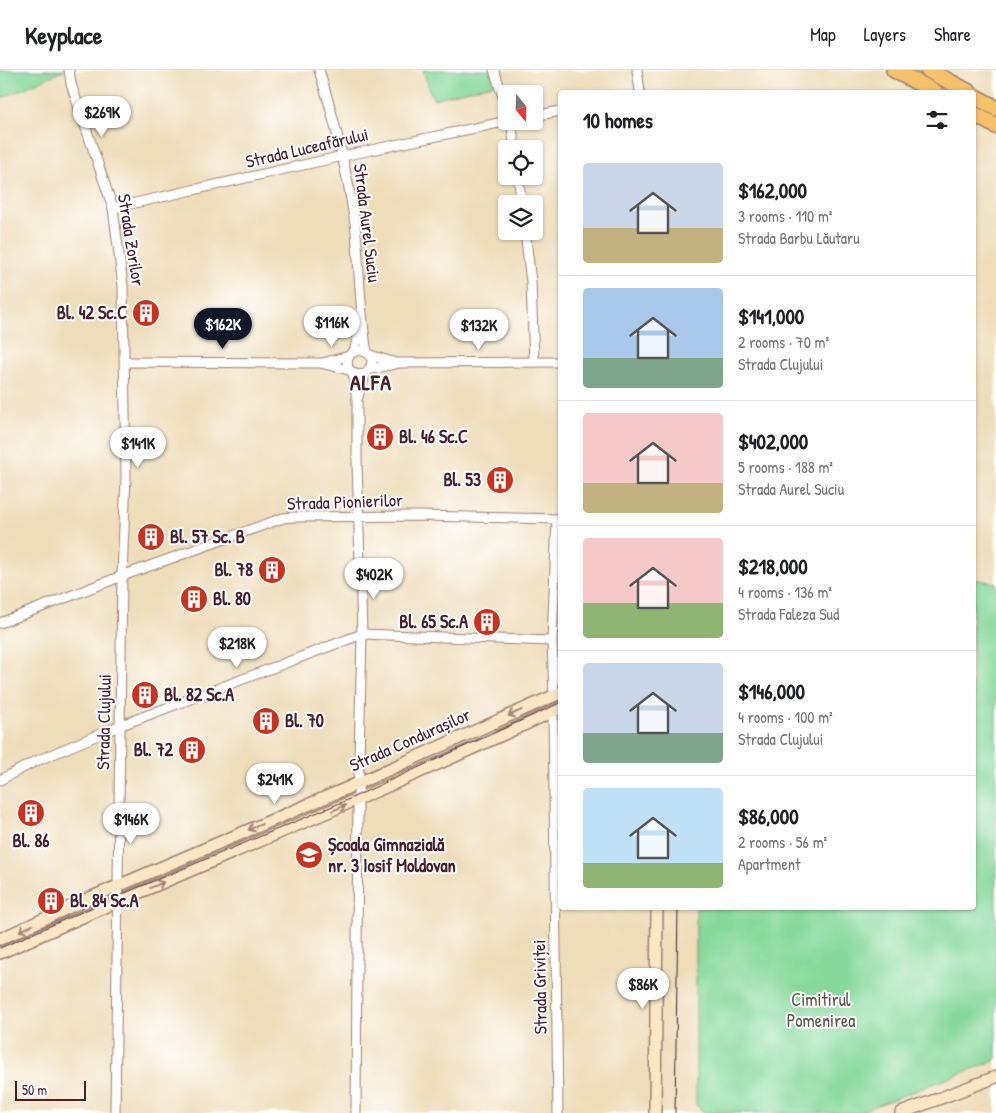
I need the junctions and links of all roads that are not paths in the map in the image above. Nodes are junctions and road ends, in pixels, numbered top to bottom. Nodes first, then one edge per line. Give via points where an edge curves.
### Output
1 (69, 70) edge
2 (319, 70) edge
3 (494, 70) edge
4 (637, 70) edge
5 (894, 70) edge
6 (928, 70) edge
7 (499, 85) edge
8 (640, 90) edge
9 (931, 90) edge
10 (965, 90) edge
11 (976, 97) edge
12 (996, 108) edge
13 (558, 111) edge
14 (543, 114) edge
15 (976, 115) edge
16 (498, 124) edge
17 (996, 126) edge
18 (343, 156) junction
19 (113, 208) junction
20 (526, 240) edge
21 (362, 322) junction
22 (351, 354) junction
23 (368, 354) junction
24 (125, 362) junction
25 (534, 362) junction
26 (558, 362) edge
27 (320, 363) junction
28 (399, 363) junction
29 (351, 371) junction
30 (368, 371) junction
31 (357, 400) junction
32 (359, 517) junction
33 (558, 519) edge
34 (122, 576) junction
35 (0, 623) edge
36 (362, 634) junction
37 (552, 641) junction
38 (557, 694) edge
39 (557, 710) edge
40 (120, 726) junction
41 (0, 780) edge
42 (359, 782) junction
43 (358, 800) junction
44 (118, 886) junction
45 (118, 902) junction
46 (656, 910) edge
47 (0, 939) edge
48 (0, 952) edge
49 (996, 1077) edge
50 (115, 1113) edge
51 (356, 1113) edge
52 (558, 1113) edge
53 (655, 1113) edge
54 (901, 1113) edge

1 - 19 street, Strada Zorilor
2 - 18 street, Strada Aurel Suciu
3 - 7 street
4 - 8 street
5 - 9 highway
6 - 10 highway
11 - 12 highway
13 - 14 street
15 - 17 highway
16 - 18 street, Strada Luceafărului
18 - 19 street, Strada Luceafărului
18 - 21 street, Strada Aurel Suciu via 355,224
19 - 24 street, Strada Zorilor via 123,286
20 - 25 street
21 - 22 street, Strada Aurel Suciu
21 - 23 street, Strada Aurel Suciu
22 - 23 street via 360,350
22 - 27 street
22 - 29 street via 347,365
23 - 28 street
23 - 30 street via 372,362
24 - 27 street
24 - 34 street, Strada Clujului via 126,477
25 - 26 street
25 - 28 street
27 - 29 street
28 - 30 street
29 - 30 street via 357,375
29 - 31 street
30 - 31 street
31 - 32 street
32 - 33 street, Strada Pionierilor
32 - 34 street, Strada Pionierilor via 283,518
32 - 36 street
33 - 37 street
34 - 35 street, Strada Pionierilor
34 - 40 street, Strada Clujului
36 - 37 street
36 - 40 street
36 - 42 street
37 - 38 street
38 -> 42 main road, Strada Condurașilor
39 - 43 main road, Strada Condurașilor
39 - 52 street, Strada Griviței
40 - 41 street via 40,759
40 - 44 street, Strada Clujului
42 - 43 street
42 -> 44 main road, Strada Condurașilor
45 -> 43 main road, Strada Condurașilor
43 - 51 street
44 - 45 street, Strada Clujului
44 -> 47 main road, Strada Condurașilor
45 - 48 main road, Strada Condurașilor
45 - 50 street, Strada Clujului
46 - 53 main road
49 - 54 main road

